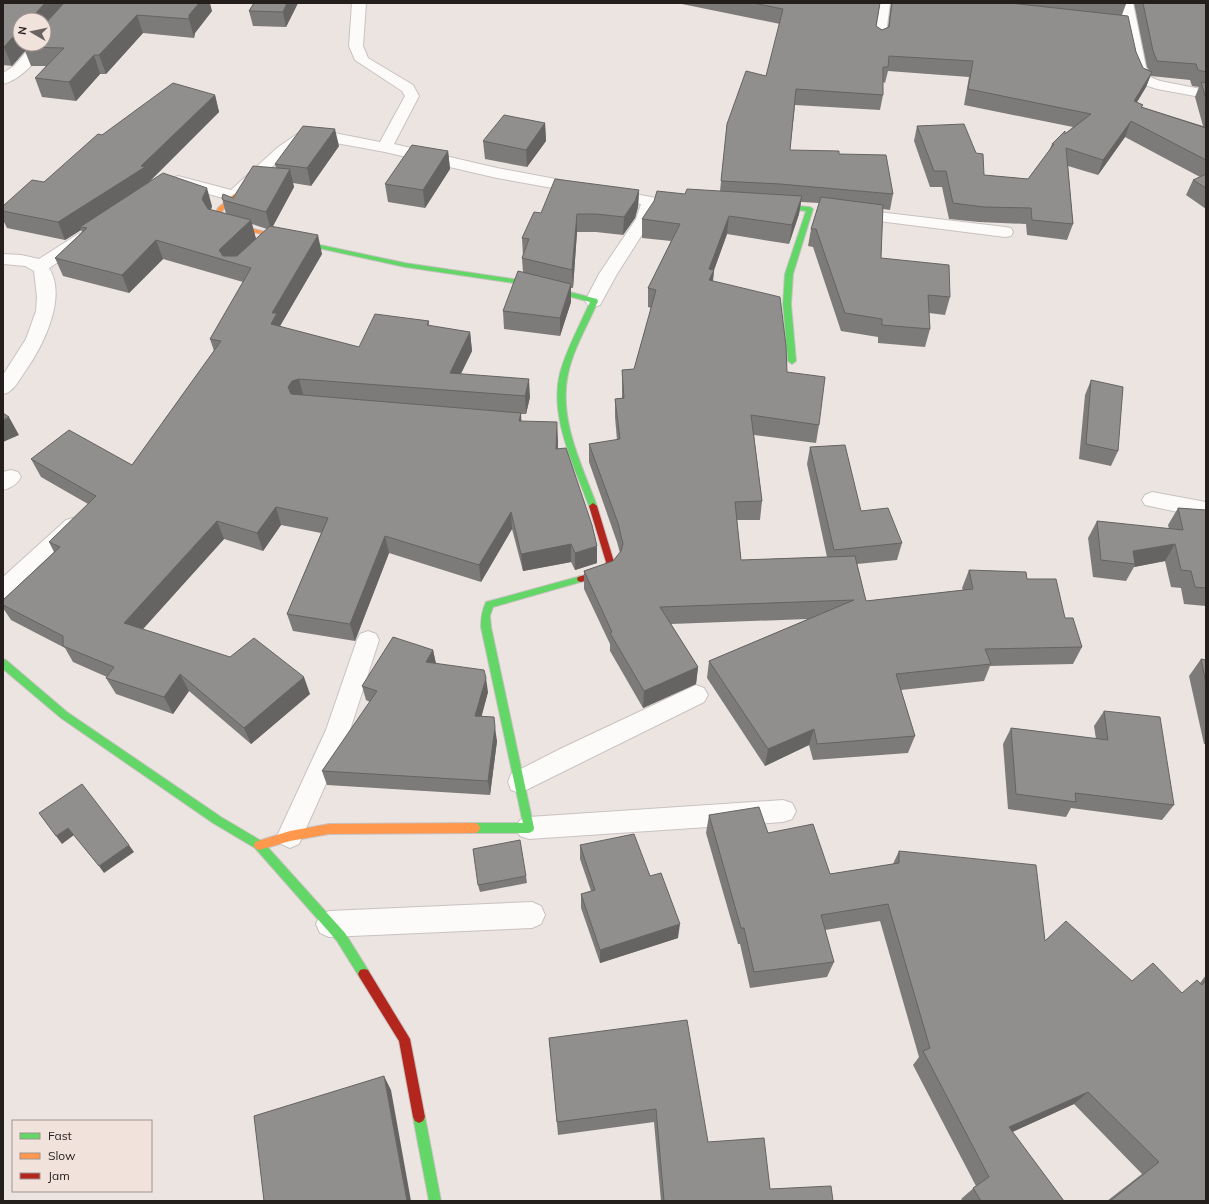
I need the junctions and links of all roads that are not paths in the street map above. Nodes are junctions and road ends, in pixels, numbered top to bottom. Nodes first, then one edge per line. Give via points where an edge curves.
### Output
1 (359, 3) edge
2 (885, 3) edge
3 (1126, 3) edge
4 (880, 41) edge
5 (34, 52) edge
6 (3, 80) edge
7 (1206, 94) edge
8 (385, 147) junction
9 (165, 185) edge
10 (234, 196) junction
11 (764, 206) edge
12 (825, 211) junction
13 (99, 228) edge
14 (1005, 232) dead end
15 (271, 236) junction
16 (256, 250) edge
17 (3, 259) edge
18 (40, 266) junction
19 (594, 301) junction
20 (792, 361) dead end
21 (3, 388) edge
22 (1152, 500) dead end
23 (1206, 510) edge
24 (80, 519) edge
25 (3, 590) edge
26 (368, 640) dead end
27 (4, 665) edge
28 (696, 695) dead end
29 (520, 782) junction
30 (784, 811) dead end
31 (529, 828) junction
32 (290, 836) junction
33 (259, 845) junction
34 (532, 916) dead end
35 (329, 924) junction
36 (436, 1201) edge

1 - 8 street via 356,46 362,60 408,88 412,96
2 - 4 lane
3 - 7 street via 1126,26 1144,80 1157,85
5 - 6 street via 19,69
8 - 10 street via 314,134 302,137 282,151
8 - 19 street via 497,173 654,201
9 - 10 street via 178,181 187,182
10 - 15 street via 220,209 217,219
11 - 12 street
12 - 14 street
12 - 20 street via 789,274 787,304
13 - 18 street
15 - 16 street
15 - 19 street via 406,265 527,283
17 - 18 street via 29,261
18 - 21 street via 44,273 46,289 45,310 29,351
19 - 29 street via 564,376 557,426 605,542 610,562 608,568 604,572 556,588 489,605 485,616
22 - 23 street
24 - 25 street
26 - 32 street via 338,730
27 - 33 street via 64,714 217,820
28 - 29 street via 568,756
29 - 31 street
30 - 31 street
31 - 32 street via 329,829
32 - 33 street
33 - 35 street
34 - 35 street
35 - 36 street via 341,937 404,1039

